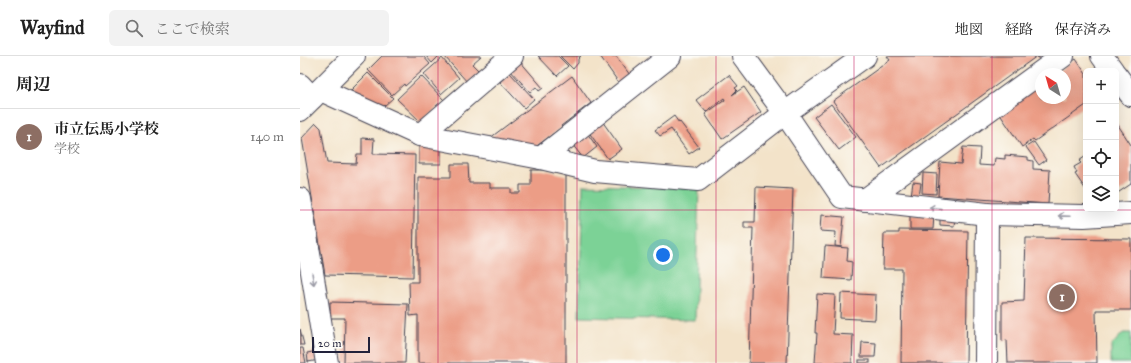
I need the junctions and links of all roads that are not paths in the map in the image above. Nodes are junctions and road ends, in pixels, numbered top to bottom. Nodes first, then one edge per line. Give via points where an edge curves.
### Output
1 (354, 56) edge
2 (512, 56) edge
3 (670, 56) edge
4 (743, 56) edge
5 (864, 56) edge
6 (1063, 56) edge
7 (1102, 56) edge
8 (1111, 68) edge
9 (1119, 79) edge
10 (308, 96) edge
11 (1131, 96) edge
12 (785, 113) junction
13 (420, 135) junction
14 (542, 158) junction
15 (300, 199) edge
16 (864, 200) junction
17 (1131, 213) edge
18 (987, 214) junction
19 (327, 363) edge
20 (986, 363) edge

1 - 10 street
2 - 13 street
3 - 14 street
4 - 12 street
5 - 12 street
6 - 16 street
7 - 8 street
9 - 11 street
10 - 13 street
12 - 14 street via 698,180 595,171
12 - 16 street via 842,197
13 - 14 street
15 -> 19 street
18 -> 16 street
17 -> 18 street via 1084,216
18 - 20 street

